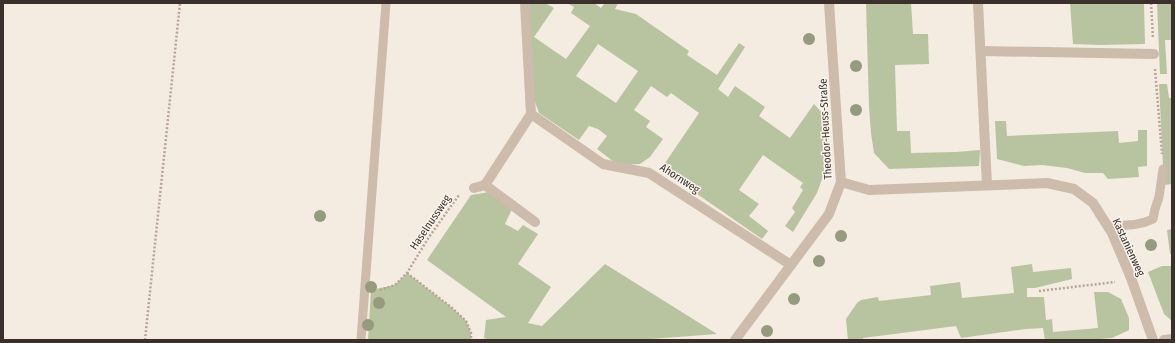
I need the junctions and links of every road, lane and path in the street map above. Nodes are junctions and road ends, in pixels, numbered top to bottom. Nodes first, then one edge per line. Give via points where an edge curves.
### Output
1 (180, 3) edge
2 (386, 3) edge
3 (525, 3) edge
4 (829, 3) edge
5 (978, 3) edge
6 (1151, 3) edge
7 (981, 51) junction
8 (1154, 54) junction
9 (531, 114) junction
10 (1163, 169) joint
11 (841, 182) junction
12 (484, 185) junction
13 (987, 185) junction
14 (474, 188) joint
15 (535, 222) dead end
16 (1108, 226) junction
17 (791, 264) junction
18 (406, 273) junction
19 (1108, 283) dead end
20 (365, 290) junction
21 (1040, 290) dead end
22 (1172, 339) edge
23 (145, 340) edge
24 (361, 340) edge
25 (471, 340) edge
26 (735, 340) edge
27 (1153, 340) edge
28 (1164, 340) edge

1 - 23 path
2 - 20 lane
3 - 9 street
4 - 11 street, Theodor-Heuss-Straße
5 - 7 street
6 - 8 path
7 - 8 street
7 - 13 street
8 - 10 path
9 - 12 street
9 - 17 street, Ahornweg via 603,164 650,173
10 - 16 lane via 1160,197 1153,219 1145,223
11 - 13 street, Kastanienweg via 869,190
11 - 17 street, Theodor-Heuss-Straße via 829,214
12 - 14 street
12 - 15 street
13 - 16 street, Kastanienweg via 1047,183 1074,189 1093,203
14 - 18 path, Haselnussweg via 460,193
16 - 27 street, Kastanienweg via 1131,278
17 - 26 street, Theodor-Heuss-Straße
18 - 20 path, Haselnussweg via 395,285
18 - 25 path via 451,306 466,321
19 - 21 path
20 - 24 lane
22 - 28 street

